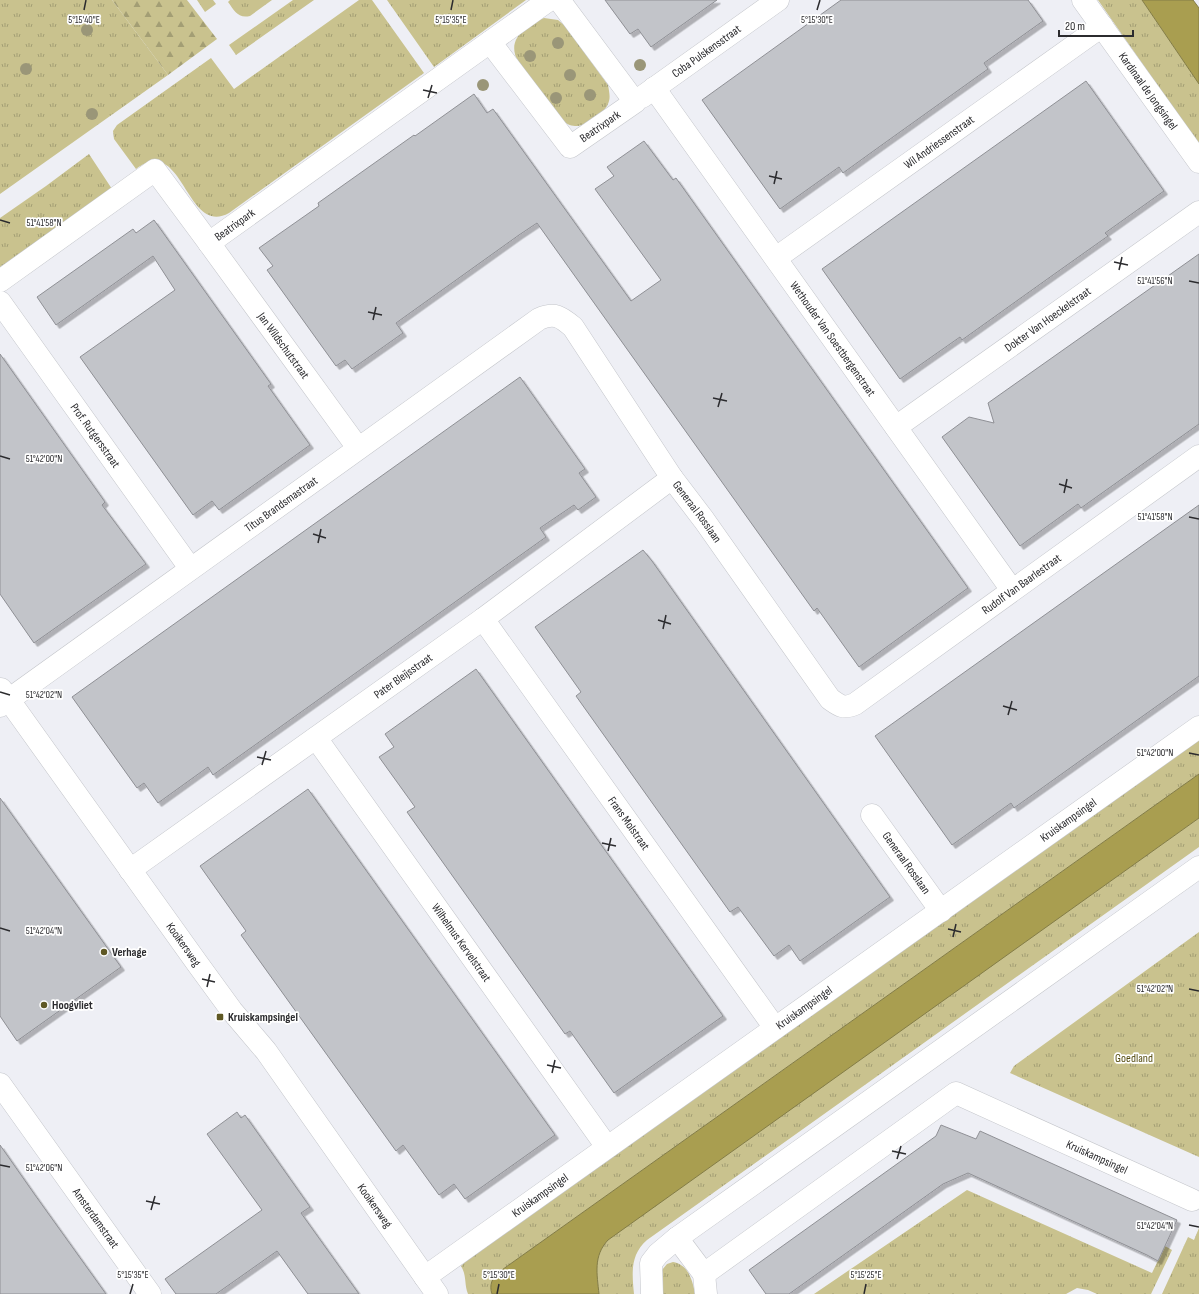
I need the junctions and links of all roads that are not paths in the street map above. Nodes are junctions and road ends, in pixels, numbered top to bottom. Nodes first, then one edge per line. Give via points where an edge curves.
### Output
1 (549, 0) edge
2 (559, 0) edge
3 (778, 0) edge
4 (1083, 0) edge
5 (1102, 26) junction
6 (490, 42) junction
7 (654, 88) junction
8 (635, 102) junction
9 (1199, 162) edge
10 (1199, 212) edge
11 (209, 243) junction
12 (776, 258) junction
13 (0, 281) edge
14 (0, 302) edge
15 (556, 315) joint
16 (896, 427) junction
17 (358, 448) junction
18 (1199, 456) edge
19 (672, 478) junction
20 (190, 568) junction
21 (1012, 590) junction
22 (483, 619) junction
23 (3, 698) edge
24 (841, 706) joint
25 (1199, 727) edge
26 (316, 738) junction
27 (872, 815) dead end
28 (1199, 866) edge
29 (130, 870) junction
30 (941, 911) junction
31 (775, 1028) junction
32 (0, 1084) edge
33 (607, 1147) junction
34 (1192, 1200) dead end
35 (677, 1238) junction
36 (705, 1284) edge
37 (431, 1285) edge
38 (150, 1294) edge
39 (652, 1294) edge

1 - 6 street, Beatrixpark
2 - 8 street
3 - 7 street, Coba Pulskensstraat
4 - 5 street, Kardinaal de Jongsingel
5 - 9 street, Kardinaal de Jongsingel
5 - 12 street, Wil Andriessenstraat
6 - 8 street, Beatrixpark via 570,147
6 - 11 street, Beatrixpark
7 - 8 street, Coba Pulskensstraat
7 - 12 street, Wethouder Van Soestbergenstraat
10 - 16 street, Dokter Van Hoeckelstraat
11 - 13 street, Beatrixpark via 155,170
11 - 17 street, Jan Wildschutstraat
12 - 16 street, Wethouder Van Soestbergenstraat
14 - 20 street, Prof. Rutgersstraat
15 - 17 street, Titus Brandsmastraat via 539,319
15 - 19 street, Generaal Rosslaan via 573,327
16 - 21 street, Wethouder Van Soestbergenstraat
17 - 20 street, Titus Brandsmastraat
18 - 21 street, Rudolf Van Baarlestraat
19 - 22 street, Pater Bleijsstraat
19 - 24 street, Generaal Rosslaan via 830,699
20 - 23 street, Titus Brandsmastraat
21 - 24 street, Rudolf Van Baarlestraat via 855,704 847,708
22 - 26 street, Pater Bleijsstraat
22 - 31 street, Frans Molstraat
23 - 29 street, Kooikersweg
25 - 30 street, Kruiskampsingel
26 - 29 street, Pater Bleijsstraat
26 - 33 street, Wilhelmus Kervelstraat
27 - 30 street, Generaal Rosslaan
28 - 35 street
29 - 37 street, Kooikersweg via 232,1011 266,1051
30 - 31 street, Kruiskampsingel
31 - 33 street, Kruiskampsingel
32 - 38 street, Amsterdamstraat
33 - 37 street, Kruiskampsingel
34 - 36 street, Kruiskampsingel via 956,1093
35 - 36 street, Kruiskampsingel
35 - 39 street via 651,1263

